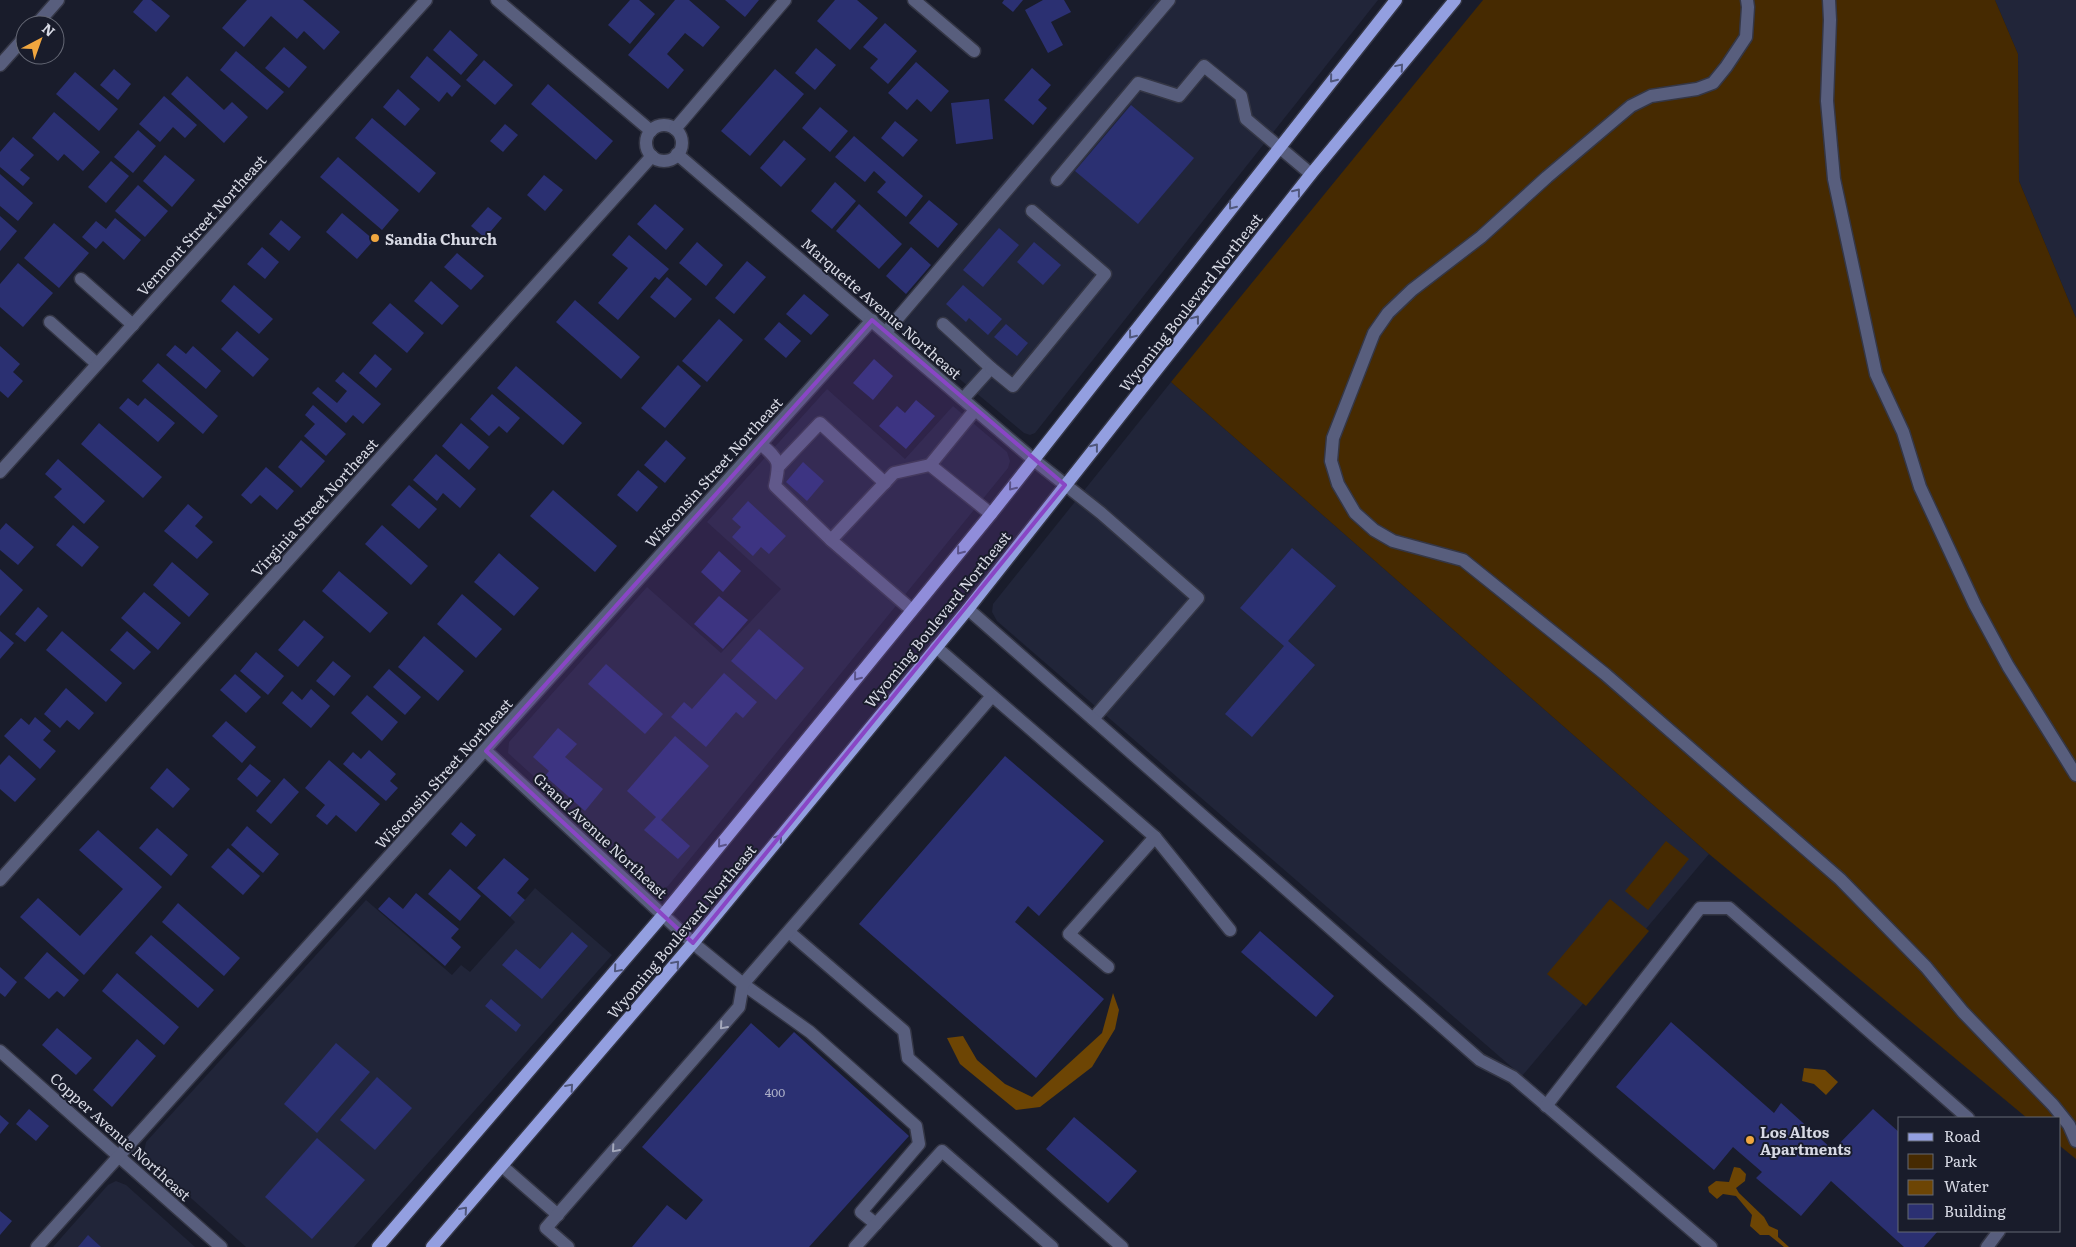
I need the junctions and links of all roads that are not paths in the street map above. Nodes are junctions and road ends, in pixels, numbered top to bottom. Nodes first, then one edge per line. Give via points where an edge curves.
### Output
1 (58, 0) edge
2 (426, 0) edge
3 (497, 0) edge
4 (786, 0) edge
5 (914, 0) edge
6 (1169, 0) edge
7 (1396, 0) edge
8 (1455, 0) edge
9 (1747, 0) edge
10 (1829, 0) edge
11 (45, 15) edge
12 (15, 48) edge
13 (974, 51) dead end
14 (0, 65) edge
15 (675, 129) junction
16 (650, 131) junction
17 (1279, 146) junction
18 (677, 154) junction
19 (652, 156) junction
20 (1311, 174) junction
21 (1057, 180) dead end
22 (1032, 212) dead end
23 (81, 279) dead end
24 (872, 320) junction
25 (50, 322) dead end
26 (943, 324) dead end
27 (133, 325) junction
28 (886, 332) junction
29 (97, 364) junction
30 (991, 368) junction
31 (963, 399) junction
32 (975, 410) junction
33 (761, 444) junction
34 (1034, 460) junction
35 (930, 464) junction
36 (779, 466) junction
37 (0, 472) edge
38 (885, 483) junction
39 (1065, 485) junction
40 (991, 514) junction
41 (831, 540) junction
42 (968, 609) junction
43 (912, 610) junction
44 (936, 647) junction
45 (992, 696) junction
46 (1093, 719) junction
47 (486, 751) junction
48 (2076, 775) edge
49 (1155, 837) junction
50 (0, 880) edge
51 (663, 915) junction
52 (1230, 930) dead end
53 (789, 932) junction
54 (693, 943) junction
55 (1108, 968) dead end
56 (743, 984) junction
57 (0, 1051) edge
58 (1546, 1106) junction
59 (1967, 1117) edge
60 (2076, 1142) edge
61 (120, 1156) junction
62 (502, 1166) junction
63 (558, 1215) junction
64 (876, 1224) junction
65 (1999, 1232) edge
66 (37, 1247) edge
67 (221, 1247) edge
68 (378, 1247) edge
69 (432, 1247) edge
70 (568, 1247) edge
71 (855, 1247) edge
72 (1052, 1247) edge
73 (1122, 1247) edge
74 (1711, 1247) edge
75 (1987, 1247) edge

1 - 11 street
2 - 27 street, Vermont Street Northeast
3 - 16 street
4 - 15 street
5 - 13 street
6 - 28 street
7 -> 17 main road, Wyoming Boulevard Northeast
20 -> 8 main road, Wyoming Boulevard Northeast
9 - 60 street via 1746,37 1713,83 1697,89 1651,96 1631,106 1388,313 1374,333 1333,438 1331,461 1338,484 1355,513 1374,530 1393,541 1462,560 1605,674 1840,879 2053,1105 2069,1125
10 - 48 street via 1827,101 1834,179 1876,374 1903,432 1920,487 1975,605 2008,666
12 - 14 street
15 - 16 street via 660,125
15 - 18 street via 682,144
16 - 19 street via 646,147
17 - 20 street
17 - 21 street via 1246,119 1241,96 1204,66 1178,96 1138,83
17 -> 34 main road, Wyoming Boulevard Northeast
18 - 19 street via 668,160
18 - 24 street, Marquette Avenue Northeast
19 - 50 street, Virginia Street Northeast
39 -> 20 main road, Wyoming Boulevard Northeast
22 - 30 street via 1104,274 1013,386
23 - 27 street
24 - 28 street, Marquette Avenue Northeast
24 - 33 street, Wisconsin Street Northeast
25 - 29 street
26 - 30 street
27 - 29 street, Vermont Street Northeast
28 - 31 street, Marquette Avenue Northeast
29 - 37 street, Vermont Street Northeast
30 - 31 street
31 - 32 street, Marquette Avenue Northeast
32 - 34 street, Marquette Avenue Northeast
32 - 35 street
33 - 36 street
33 - 47 street, Wisconsin Street Northeast
34 - 39 street, Marquette Avenue Northeast
34 -> 40 main road, Wyoming Boulevard Northeast
35 - 38 street via 894,474
35 - 40 street
36 - 38 street via 820,423
36 - 41 street via 776,486
38 - 41 street
39 - 42 main road, Wyoming Boulevard Northeast
39 - 46 street, Marquette Avenue Northeast via 1198,598
40 -> 43 main road, Wyoming Boulevard Northeast
41 - 43 street
42 - 44 main road, Wyoming Boulevard Northeast
42 - 46 street
43 -> 51 main road, Wyoming Boulevard Northeast
44 - 45 street
54 -> 44 main road, Wyoming Boulevard Northeast
45 - 49 street
45 - 53 street
46 - 58 street via 1478,1058 1513,1077
47 - 51 street, Grand Avenue Northeast
47 - 61 street, Wisconsin Street Northeast
49 - 52 street
49 - 55 street via 1069,934
51 - 54 street, Grand Avenue Northeast
51 -> 68 main road, Wyoming Boulevard Northeast
53 - 56 street
53 - 73 street via 904,1031 908,1058
54 - 56 street, Grand Avenue Northeast
62 -> 54 main road, Wyoming Boulevard Northeast
56 -> 63 street via 739,1008
56 - 64 street, Grand Avenue Northeast via 810,1032 916,1126 919,1144 861,1212
57 - 61 street, Copper Avenue Northeast
58 - 59 street via 1700,908 1729,908
58 - 74 street
61 - 66 street, Wisconsin Street Northeast
61 - 67 street, Copper Avenue Northeast
62 - 63 street
69 -> 62 main road, Wyoming Boulevard Northeast
63 - 70 street via 546,1228
64 - 71 street
64 - 72 street via 942,1151
65 - 75 street

